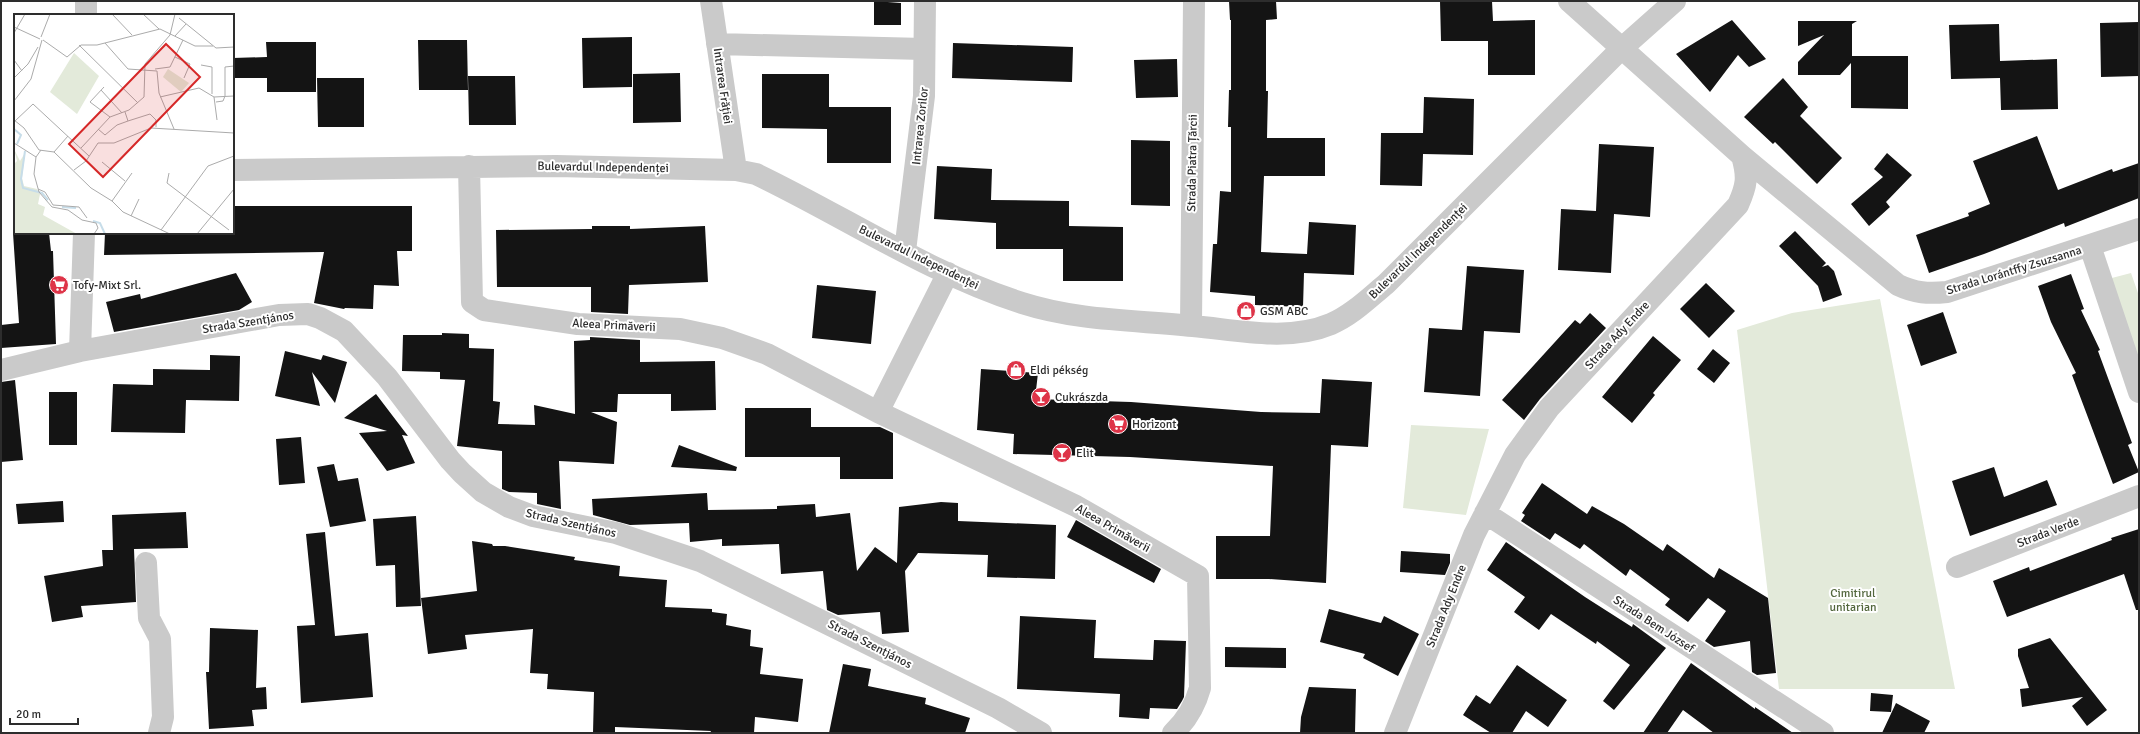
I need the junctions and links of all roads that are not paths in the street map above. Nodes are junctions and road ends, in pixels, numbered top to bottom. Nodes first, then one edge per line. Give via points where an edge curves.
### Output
1 (86, 1) edge
2 (712, 1) edge
3 (924, 1) edge
4 (1194, 1) edge
5 (1569, 1) edge
6 (1675, 1) edge
7 (86, 14) edge
8 (717, 44) junction
9 (924, 49) junction
10 (1621, 49) junction
11 (1742, 156) junction
12 (469, 166) junction
13 (234, 170) edge
14 (736, 170) junction
15 (2139, 229) edge
16 (84, 234) edge
17 (2090, 246) junction
18 (905, 251) junction
19 (948, 274) junction
20 (1191, 325) junction
21 (80, 351) junction
22 (1, 370) edge
23 (2139, 392) edge
24 (878, 412) junction
25 (2139, 496) edge
26 (1485, 513) junction
27 (146, 563) dead end
28 (1957, 567) dead end
29 (159, 733) edge
30 (1041, 733) edge
31 (1173, 733) edge
32 (1395, 733) edge
33 (1823, 733) edge

1 - 7 street
2 - 8 street, Intrarea Frăției
3 - 9 street, Intrarea Zorilor
4 - 20 street, Strada Piatra Țărcii
5 - 10 street
6 - 10 street, Bulevardul Independenței
8 - 9 street
8 - 14 street, Intrarea Frăției
9 - 18 street, Intrarea Zorilor via 924,96
10 - 11 street
10 - 20 street, Bulevardul Independenței via 1386,284 1345,316 1318,328 1282,334
11 - 17 street, Strada Lorántffy Zsuzsanna via 1898,285 1913,292 1947,292
11 - 26 street, Strada Ady Endre via 1747,173 1746,188 1738,205 1549,408 1515,455
12 - 13 street, Bulevardul Independenței
12 - 14 street, Bulevardul Independenței
12 - 24 street, Aleea Primăverii via 472,302 477,306 484,310 578,324 680,329 722,338 767,354
14 - 18 street, Bulevardul Independenței via 756,174
15 - 17 street, Strada Lorántffy Zsuzsanna
16 - 21 street
17 - 23 street
18 - 19 street, Bulevardul Independenței
19 - 20 street, Bulevardul Independenței via 1022,304 1084,318
19 - 24 street
21 - 22 street, Strada Szentjános
21 - 30 street, Strada Szentjános via 279,315 296,313 320,318 344,331 387,377 450,460 483,492 509,507 533,516 616,533 700,561 998,708
24 - 31 street, Aleea Primăverii via 1076,506 1198,576 1200,688 1196,705 1183,724
25 - 28 street, Strada Verde
26 - 32 street, Strada Ady Endre
26 - 33 street, Strada Bem József
27 - 29 street via 149,618 160,639 163,717

